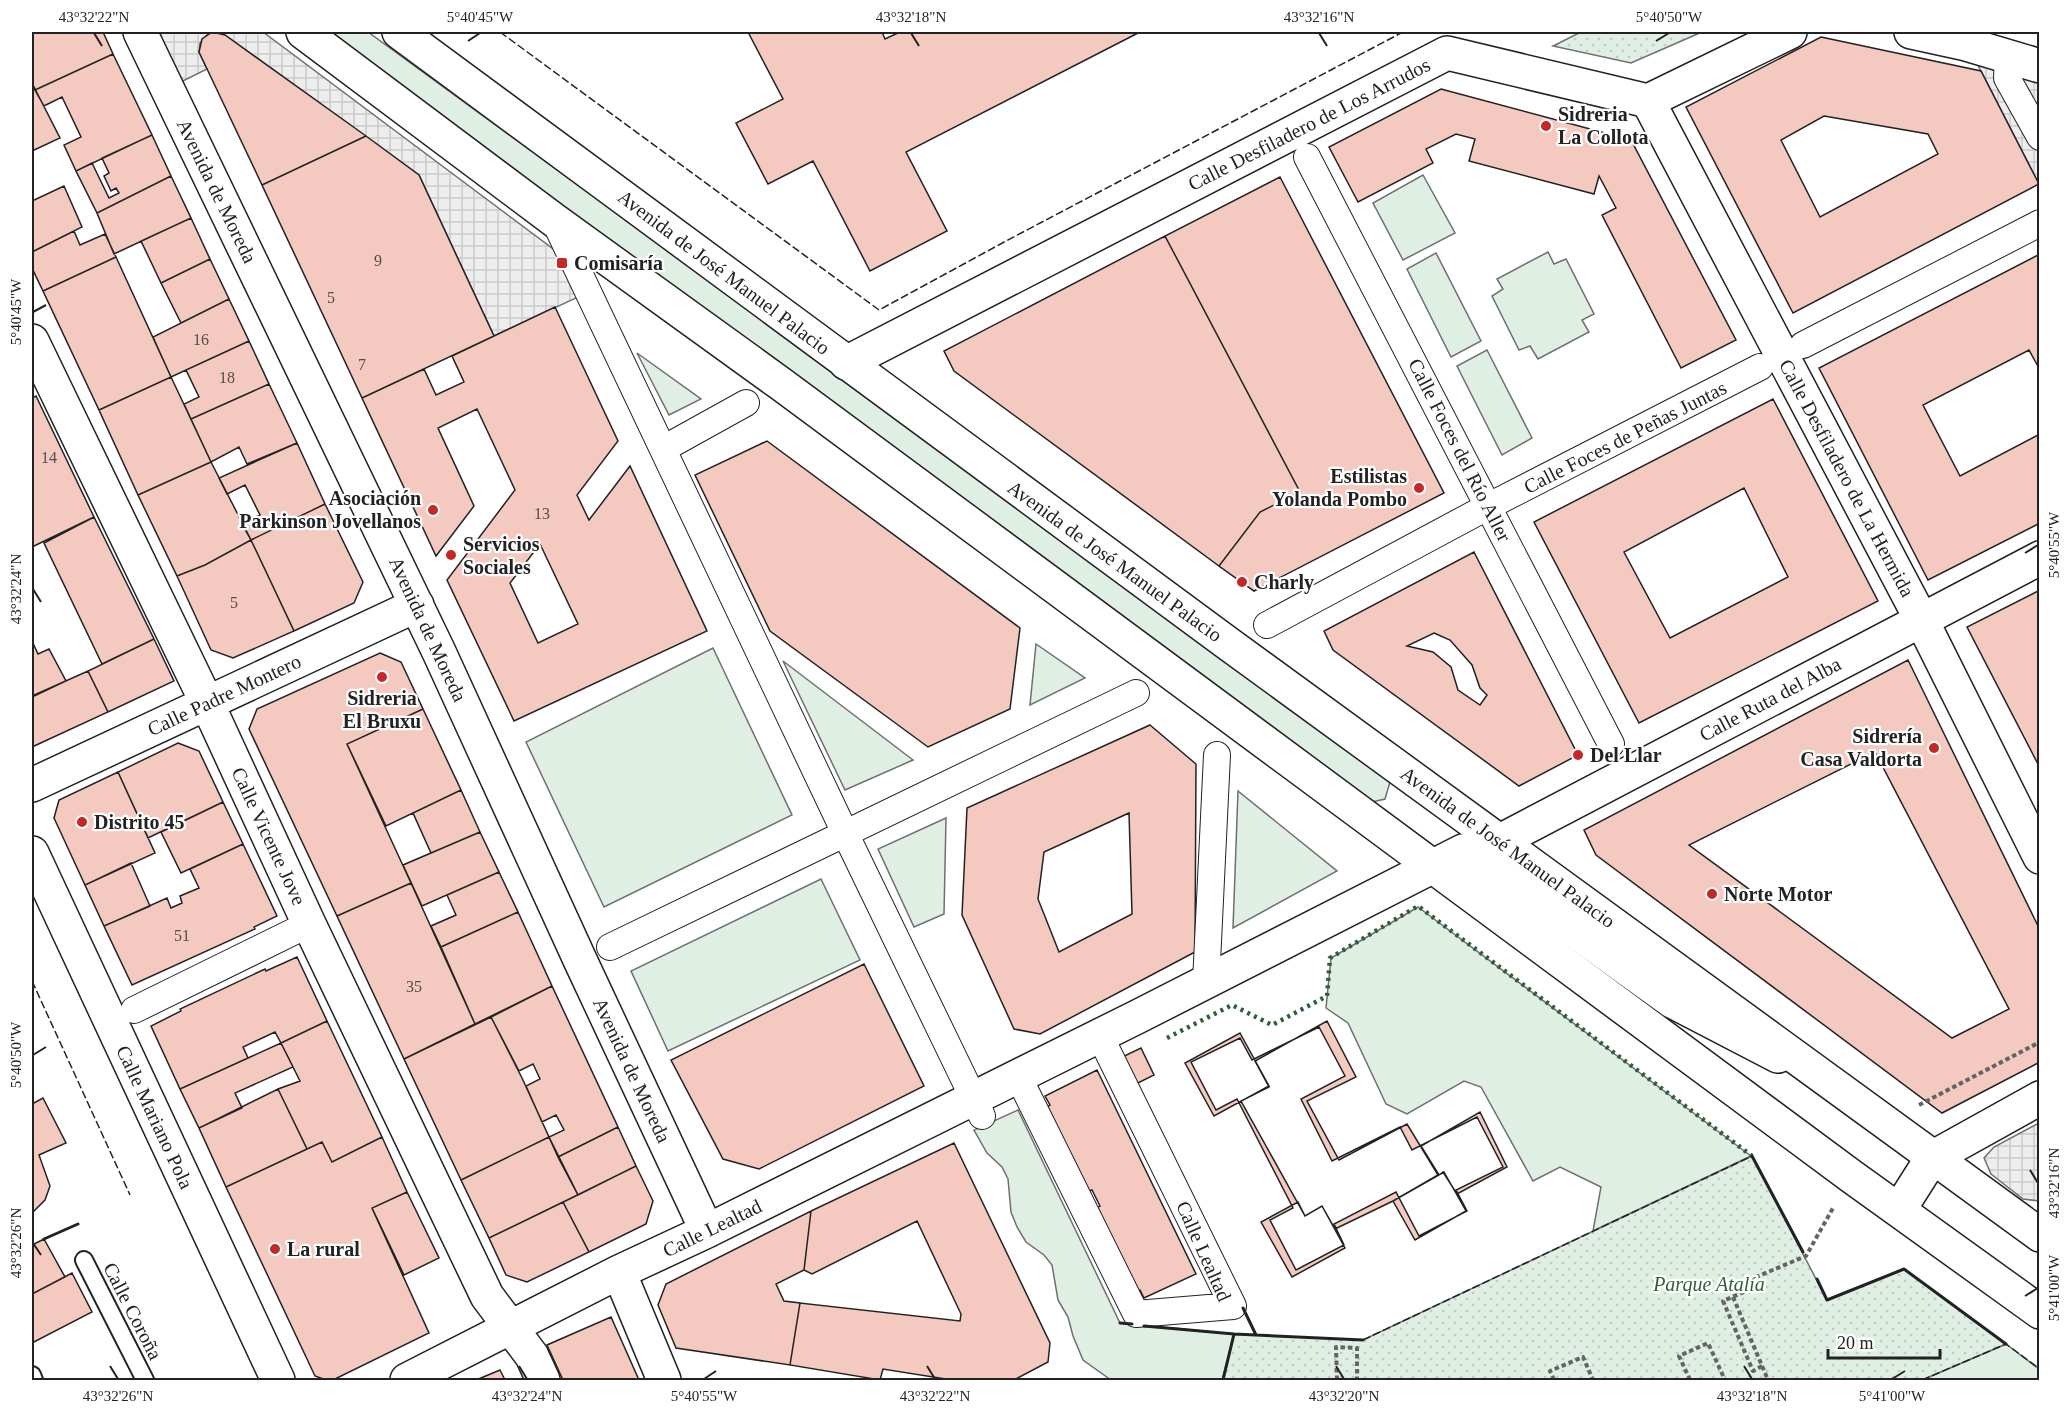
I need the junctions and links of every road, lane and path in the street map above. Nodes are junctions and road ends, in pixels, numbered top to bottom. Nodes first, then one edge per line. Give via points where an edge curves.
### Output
1 (140, 32) edge
2 (303, 32) edge
3 (399, 32) edge
4 (1790, 32) edge
5 (1911, 32) edge
6 (2008, 57) junction
7 (2040, 66) edge
8 (1648, 101) junction
9 (2040, 137) edge
10 (1307, 157) dead end
11 (554, 220) junction
12 (2040, 223) edge
13 (32, 342) edge
14 (1803, 345) dead end
15 (846, 363) junction
16 (1760, 367) dead end
17 (746, 403) dead end
18 (663, 449) junction
19 (1489, 506) junction
20 (2040, 558) edge
21 (417, 605) junction
22 (1922, 621) junction
23 (1267, 625) dead end
24 (1136, 693) dead end
25 (207, 703) junction
26 (1611, 744) dead end
27 (1217, 755) dead end
28 (32, 785) edge
29 (844, 833) junction
30 (1500, 841) junction
31 (32, 853) edge
32 (2040, 857) edge
33 (1432, 866) junction
34 (309, 924) junction
35 (610, 947) dead end
36 (1206, 983) junction
37 (134, 1010) dead end
38 (1100, 1036) junction
39 (2040, 1042) edge
40 (1018, 1076) junction
41 (1834, 1086) junction
42 (2040, 1098) edge
43 (1925, 1101) dead end
44 (978, 1108) junction
45 (1932, 1158) junction
46 (1851, 1176) junction
47 (1899, 1210) junction
48 (707, 1231) junction
49 (2040, 1235) edge
50 (84, 1260) dead end
51 (620, 1272) junction
52 (1733, 1297) junction
53 (2040, 1312) edge
54 (512, 1328) junction
55 (1762, 1366) junction
56 (32, 1375) edge
57 (34, 1380) edge
58 (145, 1380) edge
59 (278, 1380) edge
60 (407, 1380) edge
61 (543, 1380) edge
62 (669, 1380) edge
63 (1337, 1380) edge
64 (1357, 1380) edge
65 (1554, 1380) edge
66 (1593, 1380) edge
67 (1689, 1380) edge
68 (1725, 1380) edge
69 (1768, 1380) edge

1 - 21 street, Avenida de Moreda
2 - 11 street
3 - 15 street, Avenida de José Manuel Palacio
4 - 8 street
5 - 6 street
6 - 7 street
6 - 9 street via 2007,78
8 - 15 street, Calle Desfiladero de Los Arrudos via 1447,53
8 - 22 street, Calle Desfiladero de La Hermida
10 - 19 street, Calle Foces del Río Aller
11 - 18 street
11 - 33 street
12 - 14 street
13 - 25 street, Calle Vicente Jove
15 - 30 street, Avenida de José Manuel Palacio
16 - 19 street, Calle Foces de Peñas Juntas
17 - 18 street
18 - 29 street
19 - 23 street, Calle Foces de Peñas Juntas
19 - 26 street, Calle Foces del Río Aller
20 - 22 street, Calle Ruta del Alba
21 - 25 street, Calle Padre Montero
21 - 48 street, Avenida de Moreda
22 - 30 street, Calle Ruta del Alba
22 - 32 street, Calle Desfiladero de La Hermida
24 - 29 street
25 - 28 street, Calle Padre Montero
25 - 34 street, Calle Vicente Jove
27 - 36 street
29 - 35 street
29 - 44 street
30 - 41 street, Avenida de José Manuel Palacio
31 - 59 street, Calle Mariano Pola
33 - 36 street, Calle Lealtad
33 - 41 street, Avenida de José Manuel Palacio via 1463,851 1672,1001
33 - 46 street
34 - 37 street
34 - 54 street, Calle Vicente Jove via 487,1296
36 - 38 street, Calle Lealtad
38 - 40 street, Calle Lealtad
38 - 40 street, Calle Lealtad via 1233,1306 1136,1314
39 - 43 path
40 - 44 street, Calle Lealtad
41 - 45 street, Avenida de José Manuel Palacio
42 - 45 street
44 - 48 street, Calle Lealtad
45 - 47 street
45 - 49 street, Avenida de José Manuel Palacio
46 - 47 street
46 - 52 path via 1806,1256 1742,1283 1746,1291
47 - 53 street
48 - 51 street, Calle Lealtad
50 - 58 lane, Calle Coroña
51 - 54 street, Calle Lealtad
51 - 62 street
52 - 55 path
52 - 55 path via 1723,1301 1753,1371
54 - 60 street, Calle Lealtad
54 - 61 street, Calle Vicente Jove
55 - 69 path
56 - 57 lane
63 - 64 path via 1336,1347 1357,1348
65 - 66 path via 1550,1371 1583,1357
67 - 68 path via 1679,1356 1708,1343

